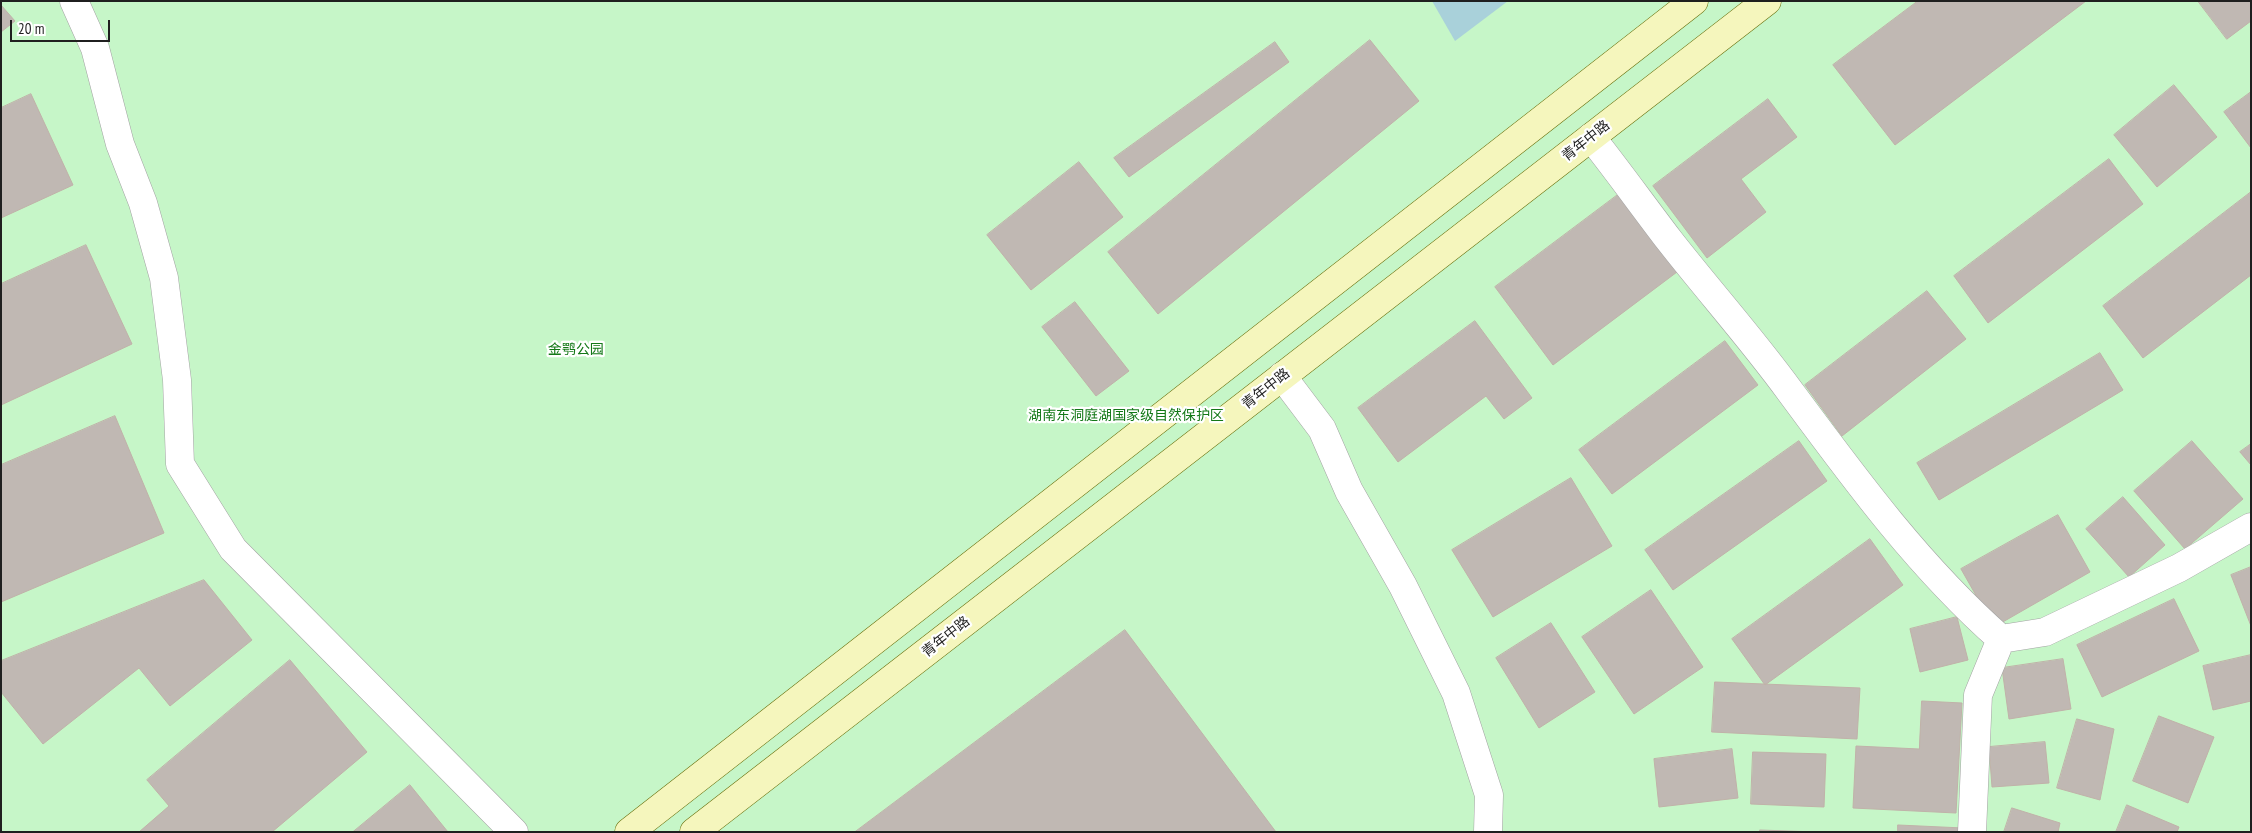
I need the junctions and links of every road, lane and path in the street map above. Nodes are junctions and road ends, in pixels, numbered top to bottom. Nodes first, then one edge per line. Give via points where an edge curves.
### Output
1 (74, 1) edge
2 (1694, 1) edge
3 (1767, 1) edge
4 (1591, 137) junction
5 (1282, 376) junction
6 (2251, 527) edge
7 (2001, 639) junction
8 (514, 832) edge
9 (629, 832) edge
10 (694, 832) edge
11 (1488, 832) edge
12 (1972, 832) edge

1 - 8 street via 96,48 120,144 143,203 164,278 177,380 180,464 233,549
2 - 9 main road
3 - 4 main road, 青年中路
4 - 5 main road, 青年中路
4 - 7 street via 1788,388 1846,469 1963,606
5 - 10 main road, 青年中路
5 - 11 street via 1322,429 1348,491 1403,586 1456,693 1489,795
6 - 7 street via 2179,568 2045,632
7 - 12 street via 1978,695

